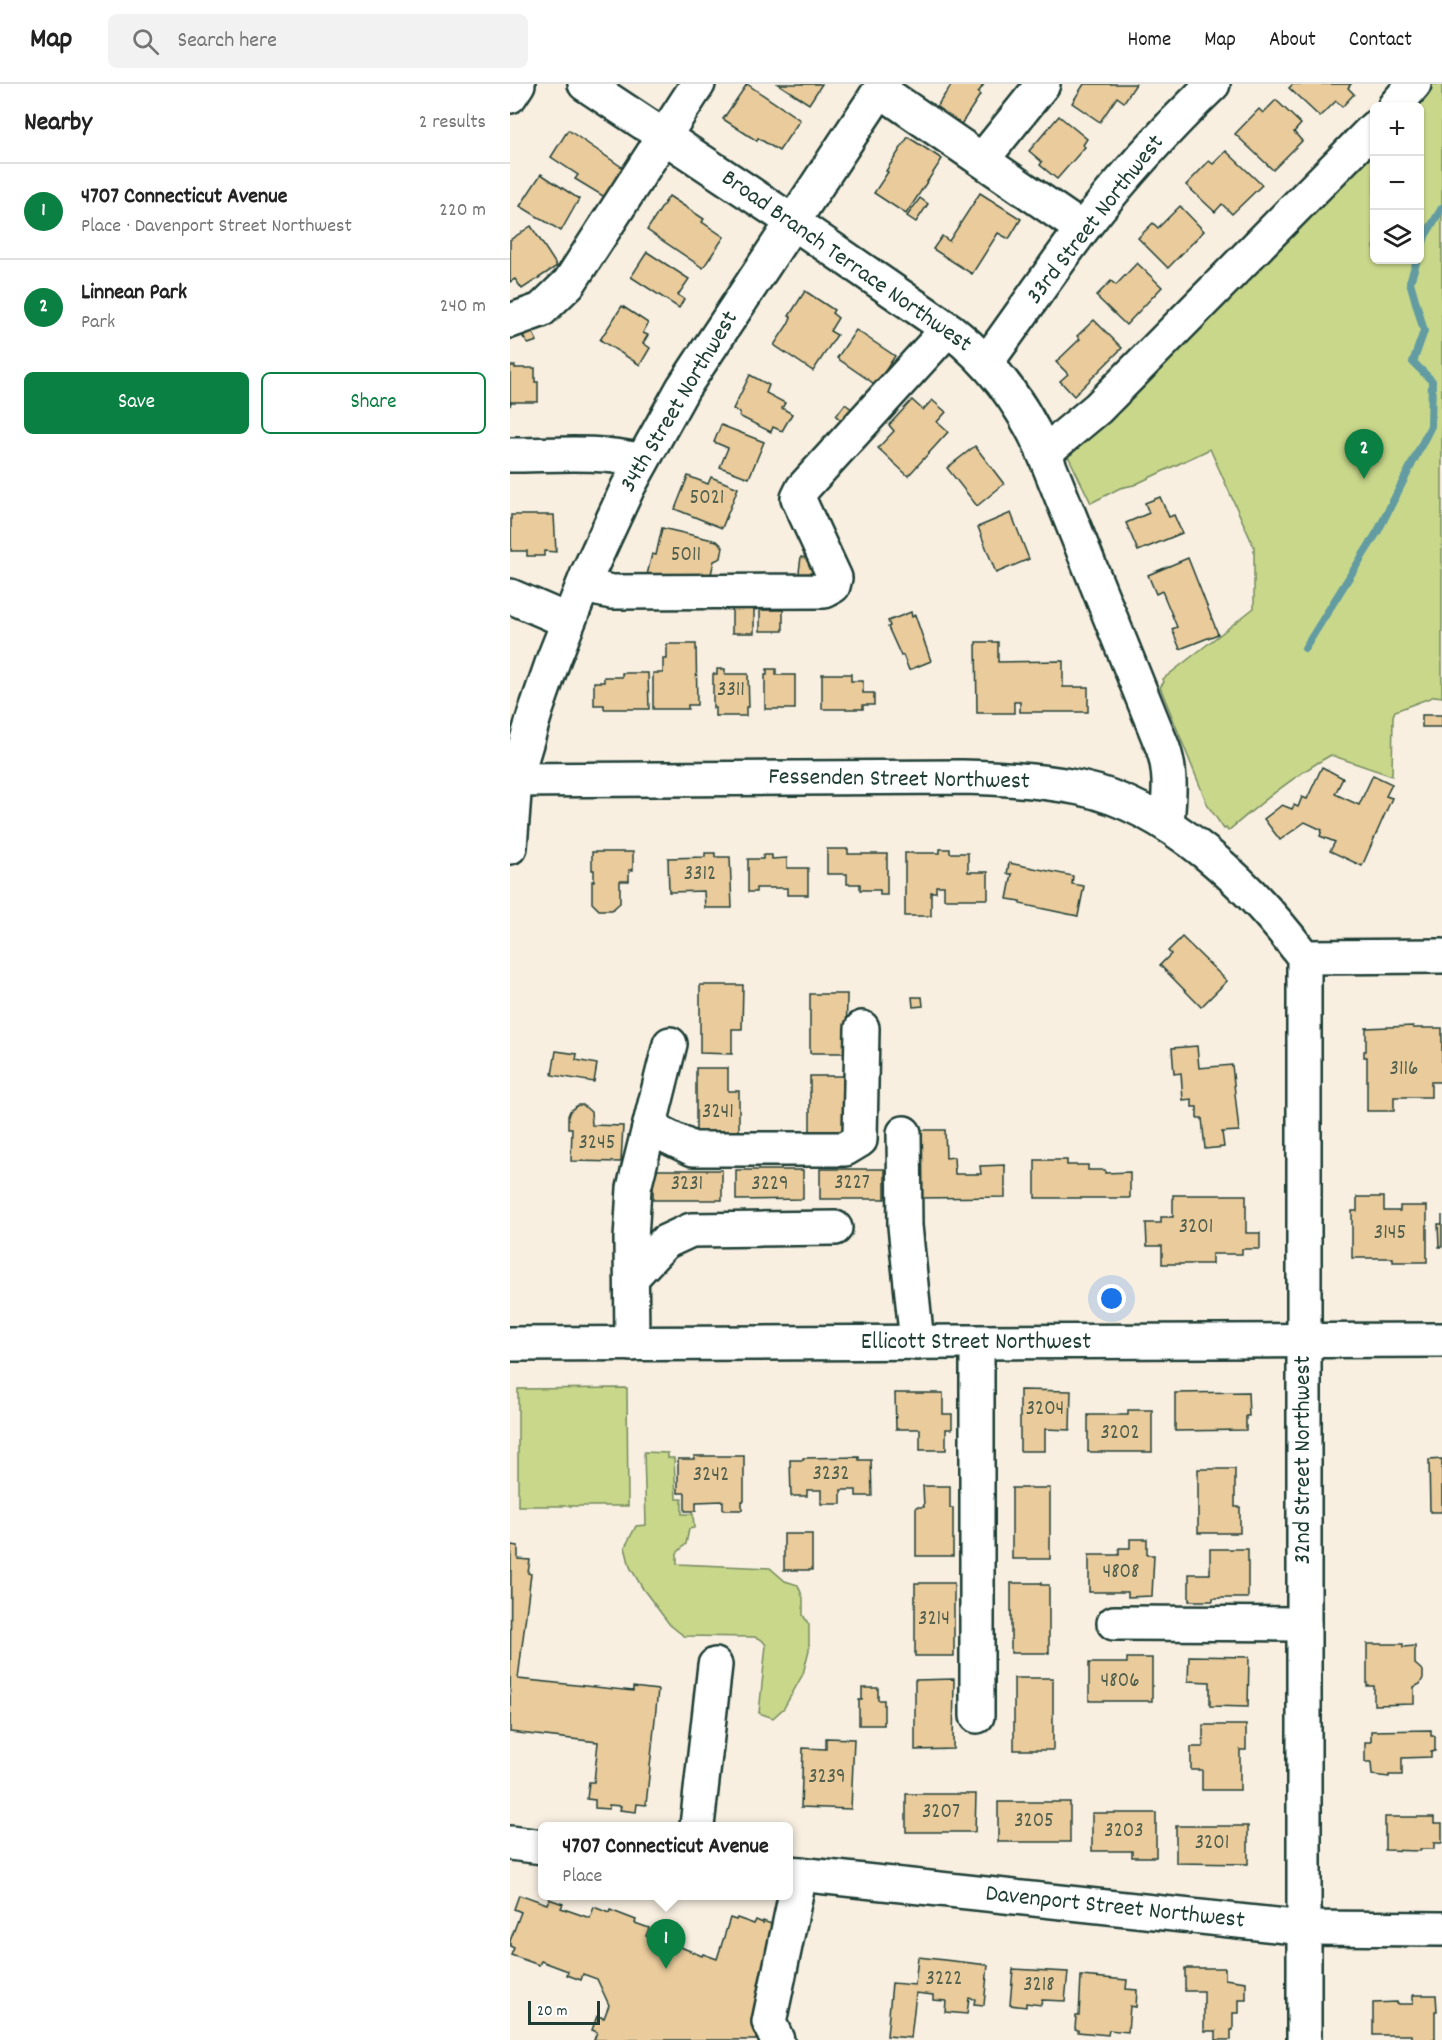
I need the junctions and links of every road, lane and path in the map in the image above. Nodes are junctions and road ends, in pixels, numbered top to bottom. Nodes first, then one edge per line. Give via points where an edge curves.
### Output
1 (518, 84) edge
2 (585, 84) edge
3 (698, 84) edge
4 (1043, 84) edge
5 (1213, 84) edge
6 (1414, 84) edge
7 (882, 87) edge
8 (510, 96) edge
9 (1398, 102) edge
10 (1370, 132) edge
11 (664, 136) junction
12 (982, 160) junction
13 (793, 222) junction
14 (1082, 229) junction
15 (510, 321) edge
16 (948, 329) junction
17 (986, 363) junction
18 (1044, 453) junction
19 (510, 455) edge
20 (642, 461) junction
21 (583, 586) junction
22 (510, 596) edge
23 (568, 621) junction
24 (512, 780) edge
25 (1167, 824) junction
26 (510, 847) edge
27 (1304, 957) junction
28 (1442, 957) edge
29 (862, 1028) dead end
30 (670, 1044) dead end
31 (651, 1122) junction
32 (904, 1132) dead end
33 (835, 1228) dead end
34 (632, 1276) junction
35 (1304, 1340) junction
36 (1442, 1340) edge
37 (510, 1344) edge
38 (632, 1344) junction
39 (918, 1344) junction
40 (977, 1344) junction
41 (1114, 1623) dead end
42 (1304, 1624) junction
43 (715, 1665) dead end
44 (977, 1716) dead end
45 (698, 1822) edge
46 (510, 1844) edge
47 (538, 1847) edge
48 (795, 1874) edge
49 (791, 1900) edge
50 (1304, 1928) junction
51 (1442, 1929) edge
52 (777, 2040) edge
53 (1304, 2040) edge

1 - 8 street
2 - 11 street, Broad Branch Terrace Northwest
3 - 11 street
4 - 12 street
5 - 14 street, 33rd Street Northwest via 1138,162
6 - 9 street
7 - 12 street
7 - 13 street, 34th Street Northwest
10 - 18 street via 1098,408
11 - 13 street, Broad Branch Terrace Northwest
11 - 15 street via 569,283 541,310
12 - 14 street
13 - 16 street, Broad Branch Terrace Northwest
13 - 20 street, 34th Street Northwest via 683,388
14 - 17 street, 33rd Street Northwest
16 - 17 street, Broad Branch Terrace Northwest
16 - 21 street via 798,498 835,578 825,591 612,592
17 - 18 street, Broad Branch Terrace Northwest via 1022,409
18 - 25 street, Broad Branch Terrace Northwest via 1163,748 1170,786
19 - 20 street via 614,456
20 - 21 street, 34th Street Northwest
21 - 23 street, 34th Street Northwest
22 - 23 street
23 - 24 street, 34th Street Northwest
24 - 25 street, Fessenden Street Northwest via 993,777 1081,788 1123,801
24 - 26 street, 34th Street Northwest
25 - 27 street, Fessenden Street Northwest via 1253,898
27 - 28 street
27 - 35 street, 32nd Street Northwest
29 - 31 street via 860,1140 845,1149 693,1149 660,1133
30 - 31 street
31 - 34 street via 634,1188
32 - 39 street via 905,1226
33 - 34 street via 691,1230 664,1242
34 - 38 street
35 - 36 street, Ellicott Street Northwest
35 - 40 street, Ellicott Street Northwest
35 - 42 street, 32nd Street Northwest
37 - 38 street, Ellicott Street Northwest
38 - 39 street, Ellicott Street Northwest
39 - 40 street, Ellicott Street Northwest
40 - 44 street
41 - 42 street
42 - 50 street, 32nd Street Northwest
43 - 45 street
46 - 47 street
48 - 50 street, Davenport Street Northwest
49 - 52 street via 770,2022
50 - 51 street, Davenport Street Northwest
50 - 53 street, 32nd Street Northwest

